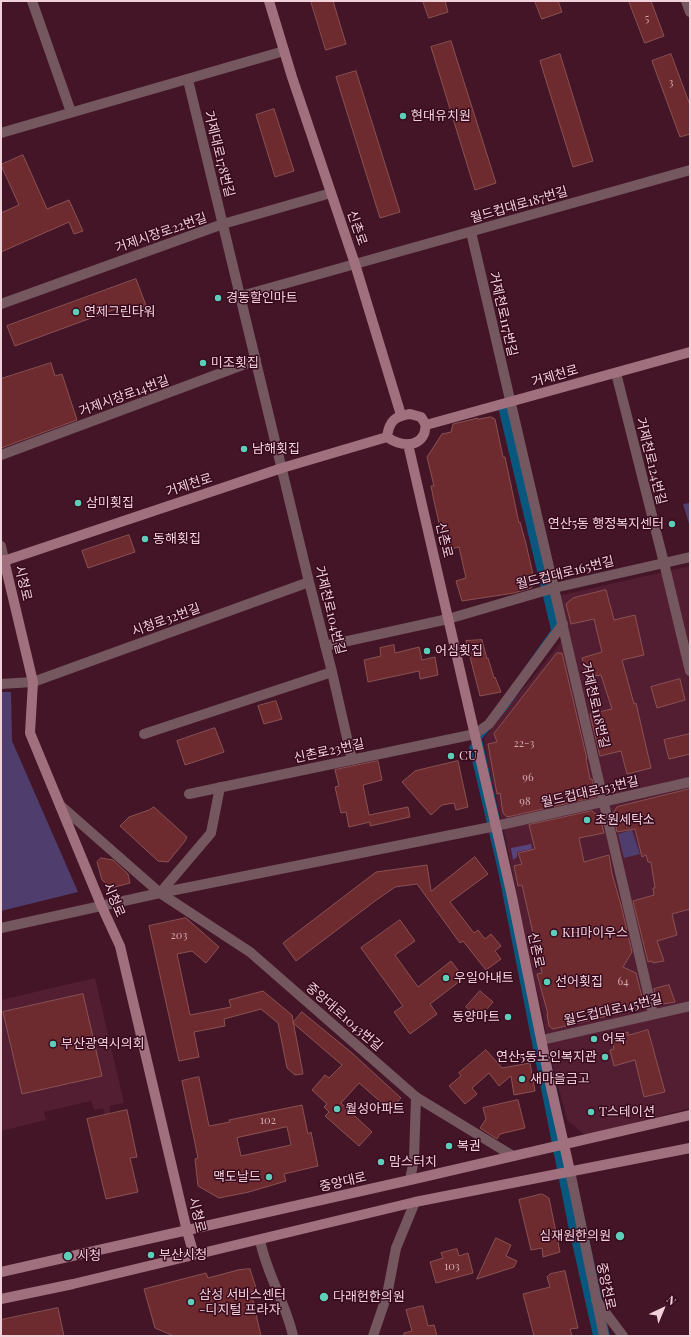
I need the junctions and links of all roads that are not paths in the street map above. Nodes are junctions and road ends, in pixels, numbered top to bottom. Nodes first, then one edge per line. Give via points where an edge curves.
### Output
1 (32, 1) edge
2 (269, 1) edge
3 (686, 1) edge
4 (690, 12) edge
5 (284, 51) junction
6 (188, 80) junction
7 (71, 112) junction
8 (1, 133) edge
9 (690, 170) edge
10 (331, 193) junction
11 (223, 224) junction
12 (470, 232) junction
13 (355, 264) junction
14 (240, 296) junction
15 (1, 304) edge
16 (690, 352) edge
17 (256, 360) junction
18 (616, 373) junction
19 (511, 402) junction
20 (401, 415) junction
21 (426, 425) junction
22 (387, 437) junction
23 (408, 444) junction
24 (1, 455) edge
25 (282, 468) junction
26 (1, 546) edge
27 (690, 557) edge
28 (3, 561) edge
29 (664, 563) junction
30 (309, 582) junction
31 (554, 588) junction
32 (448, 619) junction
33 (563, 624) junction
34 (325, 646) junction
35 (690, 671) edge
36 (332, 672) junction
37 (33, 682) junction
38 (1, 684) edge
39 (144, 734) dead end
40 (475, 734) junction
41 (352, 760) junction
42 (690, 782) edge
43 (220, 787) junction
44 (189, 794) dead end
45 (604, 802) junction
46 (61, 806) junction
47 (496, 826) junction
48 (160, 894) junction
49 (102, 906) junction
50 (1, 928) edge
51 (690, 1006) edge
52 (653, 1014) junction
53 (542, 1040) junction
54 (416, 1097) junction
55 (690, 1115) edge
56 (563, 1145) junction
57 (690, 1148) edge
58 (513, 1156) junction
59 (570, 1171) junction
60 (410, 1180) junction
61 (415, 1202) junction
62 (187, 1231) junction
63 (260, 1240) junction
64 (194, 1255) junction
65 (1, 1272) edge
66 (1, 1299) edge
67 (595, 1299) junction
68 (293, 1336) edge
69 (373, 1336) edge
70 (604, 1336) edge
71 (623, 1336) edge

1 - 7 street
2 - 5 main road, 신촌로
3 - 4 street
5 - 6 street
5 - 10 main road, 신촌로
6 - 7 street
6 - 11 street, 거제대로178번길
7 - 8 street
9 - 12 street, 월드컵대로187번길
10 - 11 street, 거제시장로22번길
10 - 13 main road, 신촌로
11 - 14 street, 거제대로178번길
11 - 15 street, 거제시장로22번길
12 - 13 street, 월드컵대로187번길
12 - 19 street, 거제천로117번길
13 - 14 street, 월드컵대로187번길
13 - 20 main road, 신촌로
14 - 17 street, 거제대로178번길
16 - 18 main road, 거제천로
17 - 24 street, 거제시장로14번길
17 - 25 street, 거제대로178번길
18 - 19 main road, 거제천로
18 - 29 street, 거제천로124번길
19 - 21 main road, 거제천로
19 - 31 street, 거제천로118번길
20 - 21 main road via 421,417
20 - 22 main road via 393,420 388,428
21 - 23 main road via 423,436
22 - 23 main road via 394,442
22 - 25 main road, 거제천로
23 - 32 main road, 신촌로
25 - 28 main road, 거제천로
25 - 30 street, 거제천로104번길
26 - 28 street
27 - 29 street, 월드컵대로165번길
28 - 37 main road, 시청로
29 - 31 street, 월드컵대로165번길
29 - 35 street, 거제천로124번길
30 - 34 street, 거제천로104번길
30 - 37 street, 시청로32번길
31 - 32 street, 월드컵대로165번길
31 - 33 street, 거제천로118번길
32 - 34 street
32 - 40 main road, 신촌로
33 - 40 street via 489,724
33 - 45 street, 거제천로118번길
34 - 36 street, 거제천로104번길
36 - 39 street
36 - 41 street, 거제천로104번길
37 - 38 street, 시청로32번길
37 - 46 main road, 시청로 via 30,733
40 - 41 street, 신촌로23번길
40 - 47 main road, 신촌로
41 - 43 street, 신촌로23번길
42 - 45 street, 월드컵대로153번길
43 - 44 street, 신촌로23번길
43 - 48 street via 211,833
45 - 47 street, 월드컵대로153번길
45 - 52 street, 거제천로118번길
46 - 48 street, 중앙대로1043번길
46 - 49 main road, 시청로
47 - 48 street
47 - 53 main road, 신촌로
48 - 49 street
48 - 54 street, 중앙대로1043번길 via 250,952
49 - 50 street
49 - 62 main road, 시청로 via 120,946
51 - 52 street, 월드컵대로145번길
52 - 53 street, 월드컵대로145번길
53 - 56 main road, 신촌로
54 - 58 street, 중앙대로1043번길
54 - 60 street via 414,1159
55 - 56 main road, 중앙대로
56 - 58 main road, 중앙대로
56 - 59 main road, 신촌로
57 - 59 main road
58 - 60 main road, 중앙대로
59 - 61 main road
59 - 67 street, 중앙천로
60 - 62 main road, 중앙대로
61 - 63 main road
61 - 69 street via 396,1248 387,1295
62 - 64 main road, 시청로
62 - 65 main road, 중앙대로
63 - 64 main road
63 - 68 street
64 - 66 main road
67 - 70 street, 중앙천로
67 - 71 street

